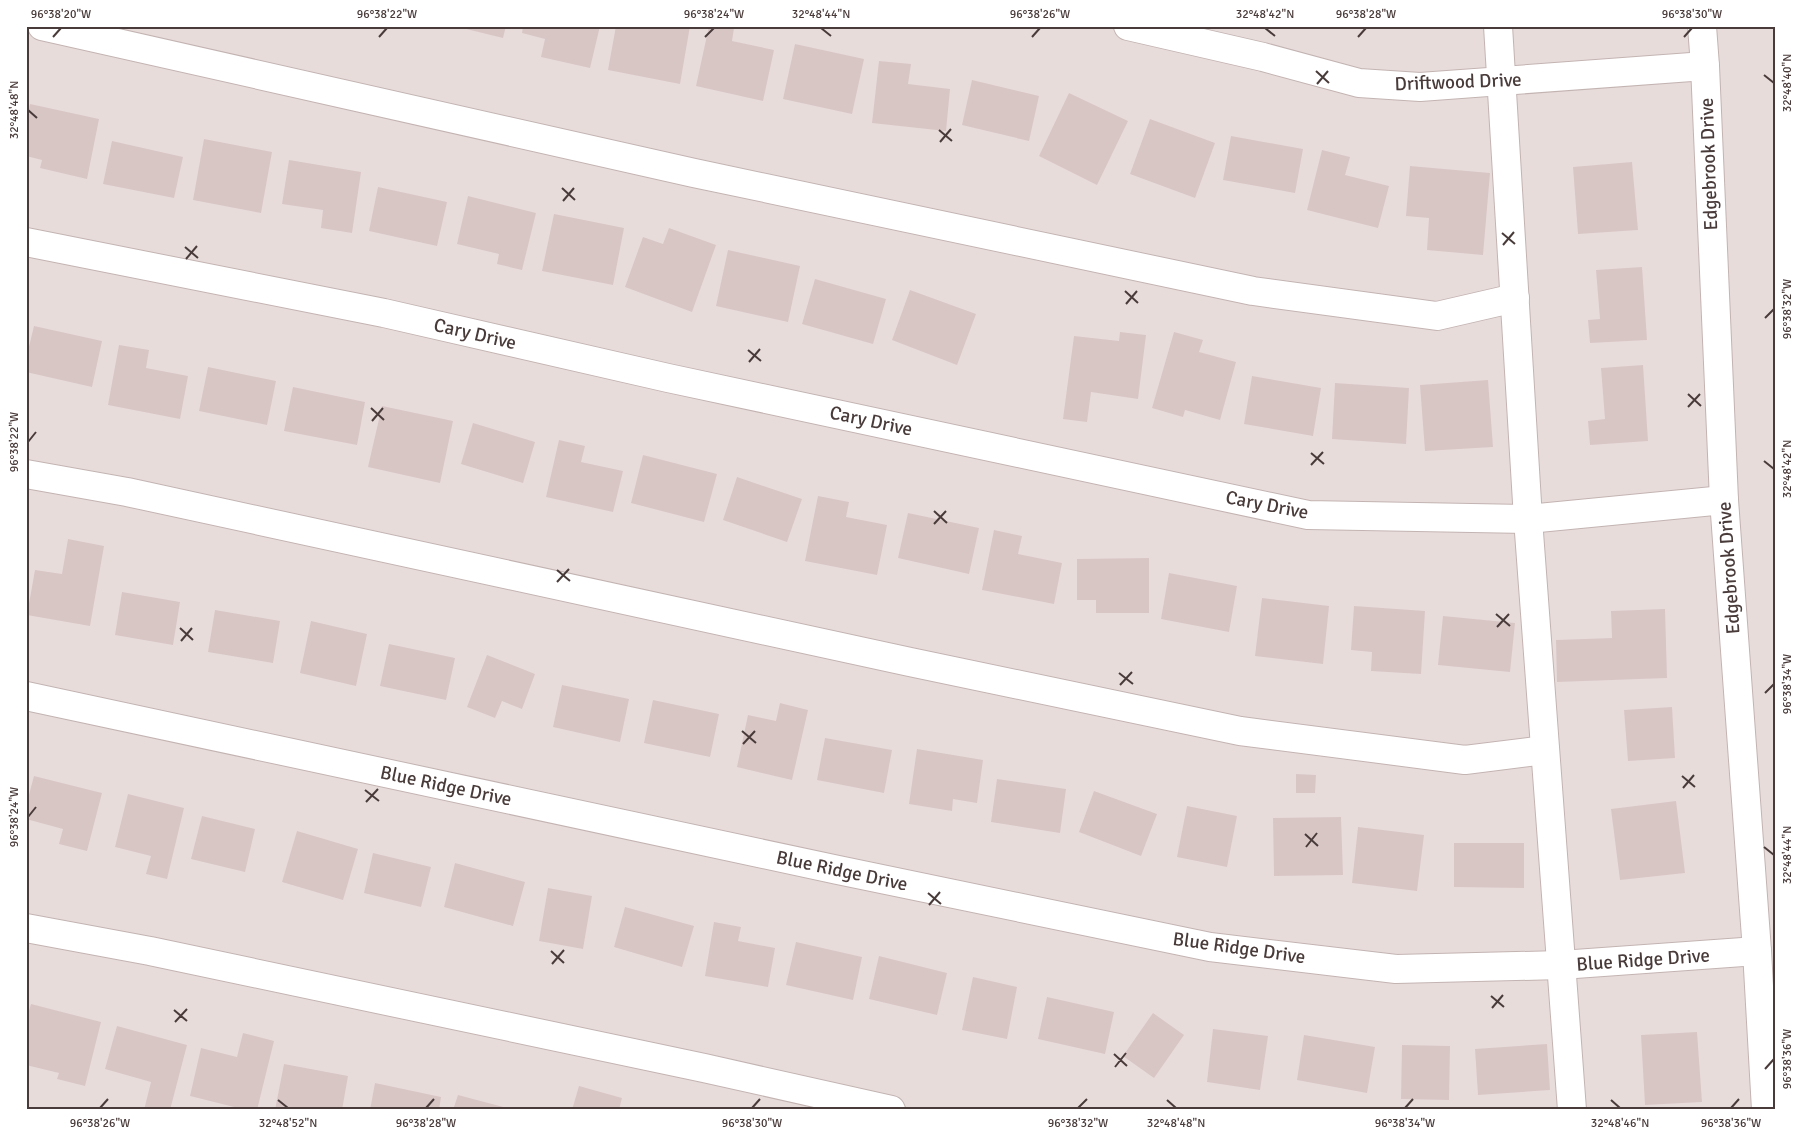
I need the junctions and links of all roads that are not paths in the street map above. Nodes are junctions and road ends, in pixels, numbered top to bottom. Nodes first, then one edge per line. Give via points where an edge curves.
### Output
1 (42, 26) edge
2 (1128, 26) edge
3 (1498, 26) edge
4 (1702, 26) edge
5 (1705, 66) junction
6 (1502, 81) junction
7 (26, 242) edge
8 (1515, 298) junction
9 (26, 474) edge
10 (1724, 500) junction
11 (1528, 520) junction
12 (26, 696) edge
13 (1545, 750) junction
14 (26, 928) edge
15 (1757, 951) junction
16 (1561, 966) junction
17 (891, 1110) edge
18 (1572, 1110) edge
19 (1766, 1110) edge

1 - 8 street via 704,176 1253,290 1437,316
2 - 6 street, Driftwood Drive via 1359,83 1420,87
3 - 6 street
4 - 5 street, Edgebrook Drive
5 - 6 street, Driftwood Drive
5 - 10 street, Edgebrook Drive
6 - 8 street
7 - 11 street, Cary Drive via 384,313 688,382 1308,514
8 - 11 street
9 - 13 street via 127,492 1240,731 1465,760
10 - 11 street, Cary Drive
10 - 15 street, Edgebrook Drive
11 - 13 street
12 - 16 street, Blue Ridge Drive via 1210,947 1396,969
13 - 16 street
14 - 17 street via 160,953
15 - 16 street, Blue Ridge Drive
15 - 19 street, Edgebrook Drive
16 - 18 street

